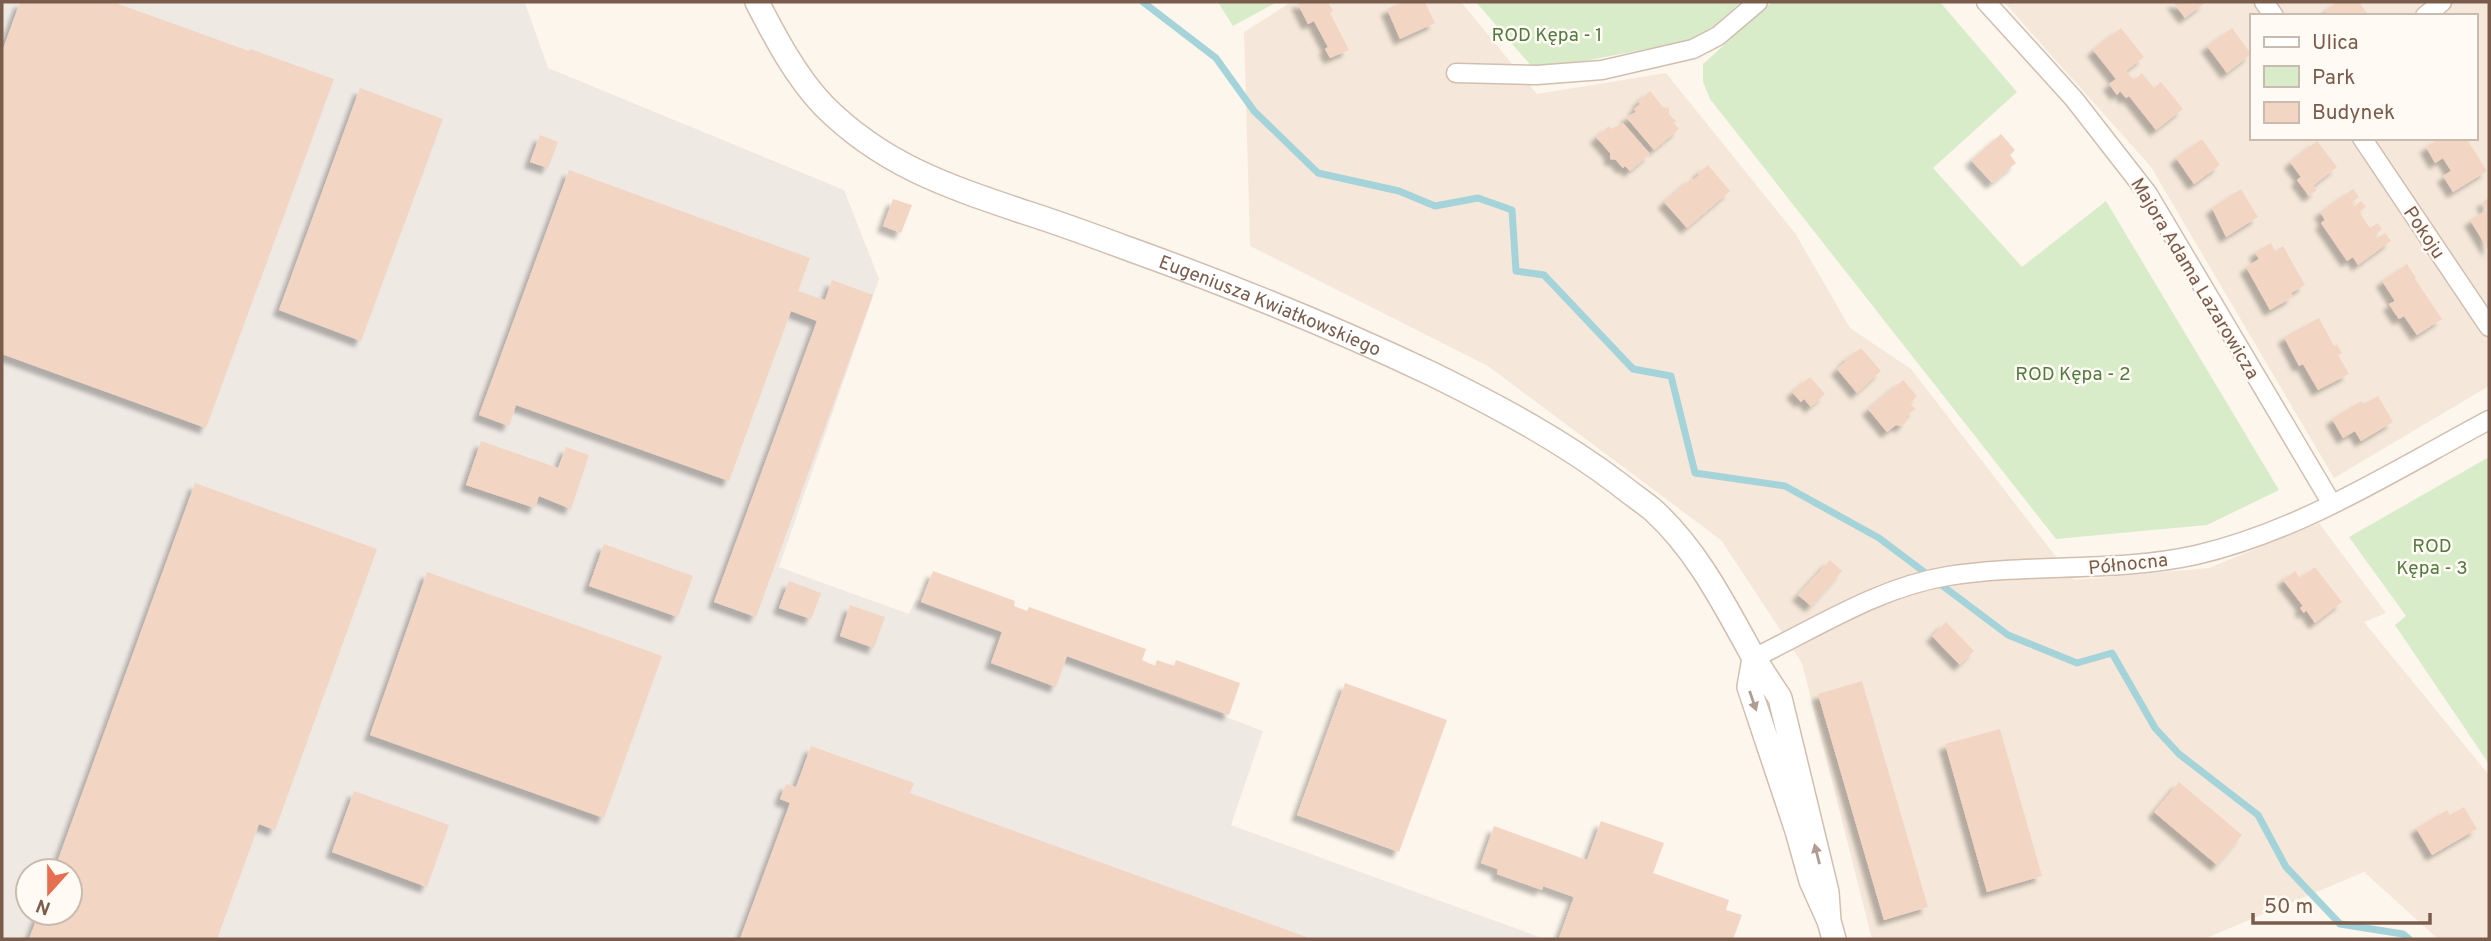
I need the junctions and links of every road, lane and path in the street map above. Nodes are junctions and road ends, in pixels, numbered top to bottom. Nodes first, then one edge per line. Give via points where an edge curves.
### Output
1 (757, 2) edge
2 (1758, 2) edge
3 (1986, 2) edge
4 (2442, 2) edge
5 (2427, 14) edge
6 (1456, 73) dead end
7 (2363, 140) edge
8 (2489, 327) edge
9 (2489, 420) edge
10 (2332, 504) junction
11 (1754, 658) junction
12 (1831, 930) edge

1 - 11 street, Eugeniusza Kwiatkowskiego via 822,104 885,155 943,185 1168,263 1380,349 1504,410 1588,461 1654,511 1684,545 1714,585
2 - 6 street via 1718,36 1693,49 1602,69 1537,75
3 - 10 street, Majora Adama Lazarowicza via 2074,99 2148,194
4 - 5 street
7 - 8 street, Pokoju
9 - 10 street, Północna
10 - 11 street, Północna via 2249,540 2195,555 2138,564 1947,576 1916,584 1867,601
11 - 12 street, Eugeniusza Kwiatkowskiego via 1780,698 1827,892

